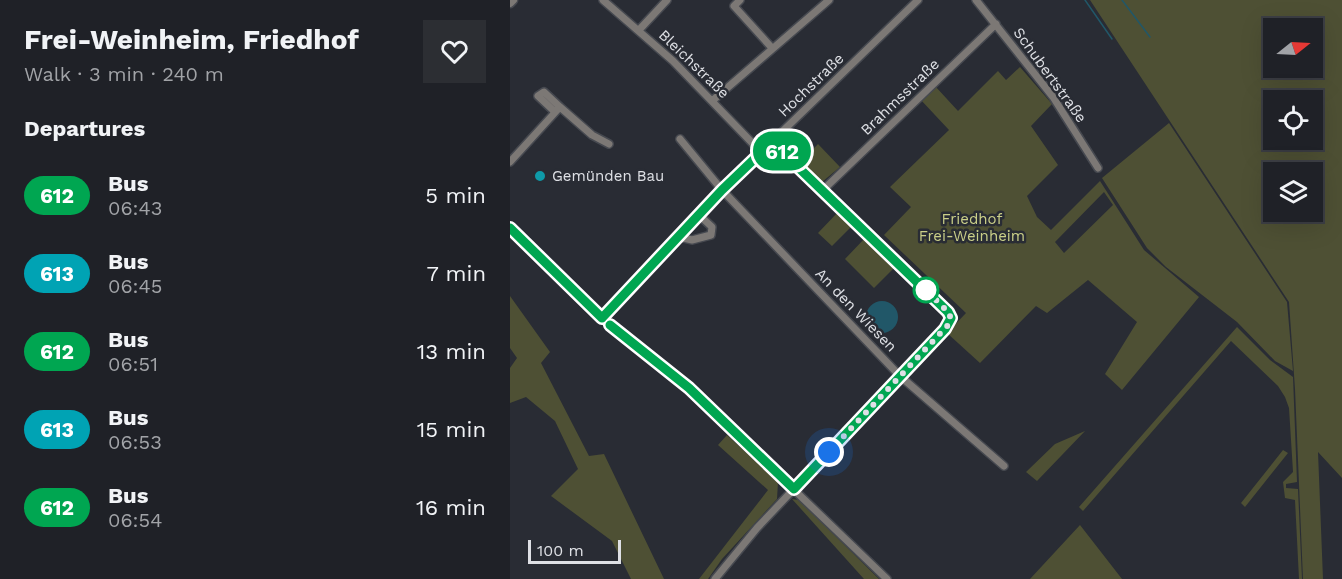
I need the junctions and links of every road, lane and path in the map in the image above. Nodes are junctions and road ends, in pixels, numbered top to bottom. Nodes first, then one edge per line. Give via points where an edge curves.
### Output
1 (513, 0) edge
2 (603, 0) edge
3 (667, 0) edge
4 (740, 0) edge
5 (829, 0) edge
6 (918, 0) edge
7 (976, 0) edge
8 (510, 3) edge
9 (996, 24) junction
10 (639, 30) junction
11 (772, 48) junction
12 (712, 101) junction
13 (680, 139) dead end
14 (772, 142) junction
15 (609, 144) dead end
16 (761, 152) junction
17 (510, 162) edge
18 (1098, 168) dead end
19 (722, 190) junction
20 (823, 190) junction
21 (699, 215) junction
22 (510, 228) edge
23 (679, 237) junction
24 (602, 318) junction
25 (900, 376) junction
26 (1004, 466) dead end
27 (794, 489) junction
28 (715, 579) edge
29 (887, 579) edge

1 - 8 street
2 - 10 street, Bleichstraße
3 - 10 street
4 - 11 street via 734,6
5 - 11 street
6 - 14 street, Hochstraße
7 - 9 street, Schubertstraße
9 - 18 street, Schubertstraße via 1053,97
9 - 20 street, Brahmsstraße
10 - 12 street, Bleichstraße
11 - 12 street
12 - 16 street, Bleichstraße
13 - 19 street, An den Wiesen
14 - 16 street, Hochstraße
14 - 20 street
15 - 17 street via 557,110
16 - 19 street, Hochstraße
19 - 21 street, Hochstraße
19 - 25 street, An den Wiesen
20 - 25 street via 951,316 950,323
21 - 23 street, Hochstraße
21 - 23 street via 712,227 711,235 701,239
22 - 24 street
23 - 24 street, Hochstraße
24 - 27 street via 689,388
25 - 26 street, An den Wiesen
25 - 27 street
27 - 28 street
27 - 29 street

